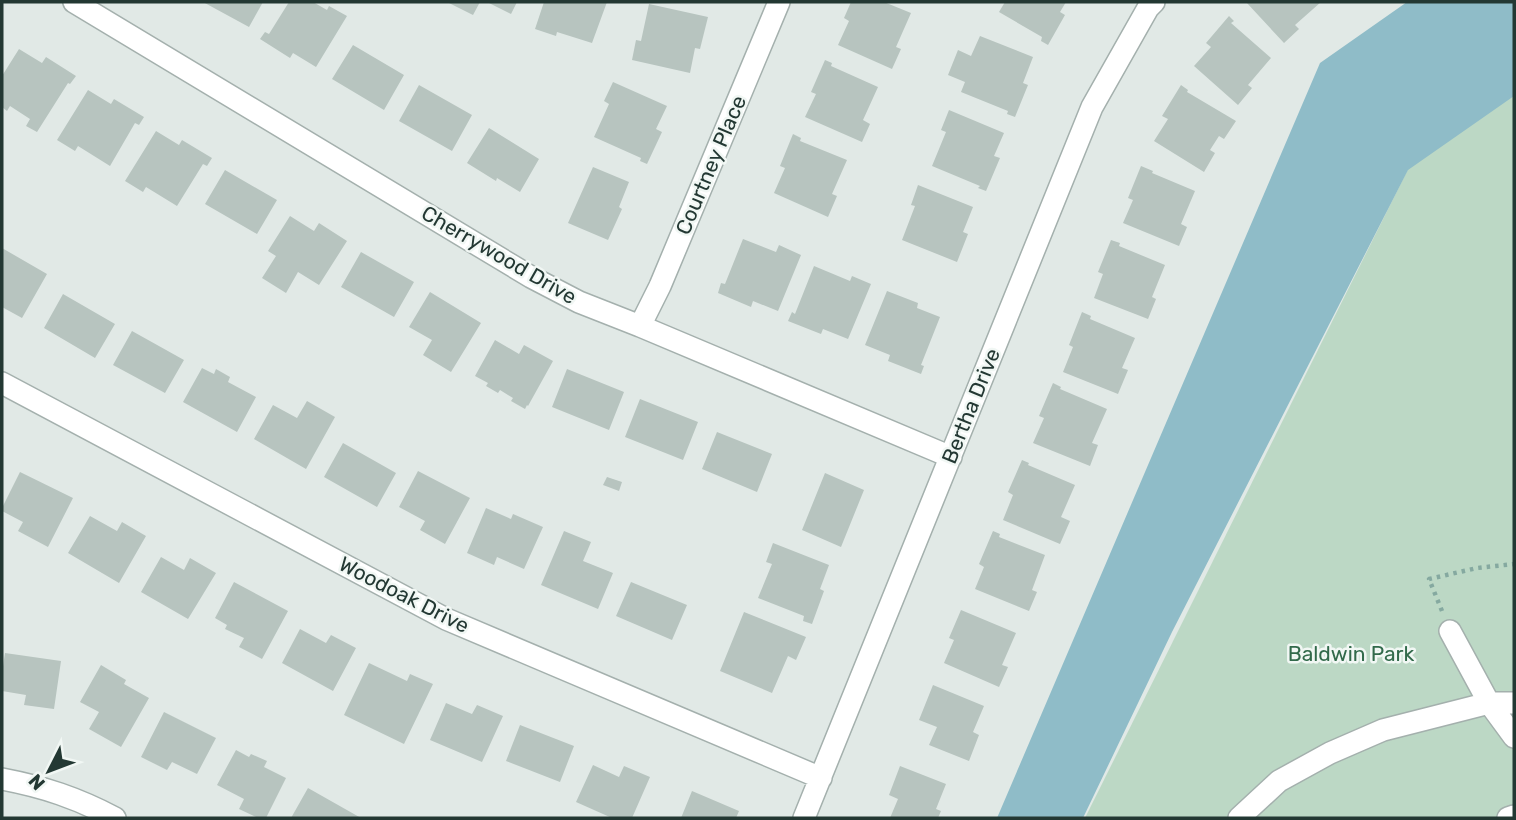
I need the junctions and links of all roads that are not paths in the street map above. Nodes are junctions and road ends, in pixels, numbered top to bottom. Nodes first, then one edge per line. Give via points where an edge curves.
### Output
1 (74, 2) edge
2 (779, 2) edge
3 (1154, 2) edge
4 (640, 326) junction
5 (2, 383) edge
6 (951, 457) junction
7 (1450, 631) road end
8 (1489, 703) junction
9 (1514, 703) edge
10 (1514, 737) edge
11 (821, 778) junction
12 (2, 779) edge
13 (1243, 817) edge
14 (1514, 817) edge
15 (115, 818) edge
16 (804, 818) edge
17 (1508, 818) edge

1 - 4 street, Cherrywood Drive via 531,277
2 - 4 street, Courtney Place
3 - 6 street, Bertha Drive via 1092,107
4 - 6 street, Cherrywood Drive
5 - 11 street, Woodoak Drive via 446,619
6 - 11 street, Bertha Drive
7 - 8 street
8 - 9 street
8 - 10 street
8 - 13 street via 1383,730 1330,753 1279,781
11 - 16 street, Bertha Drive
12 - 15 street via 53,790
14 - 17 street

